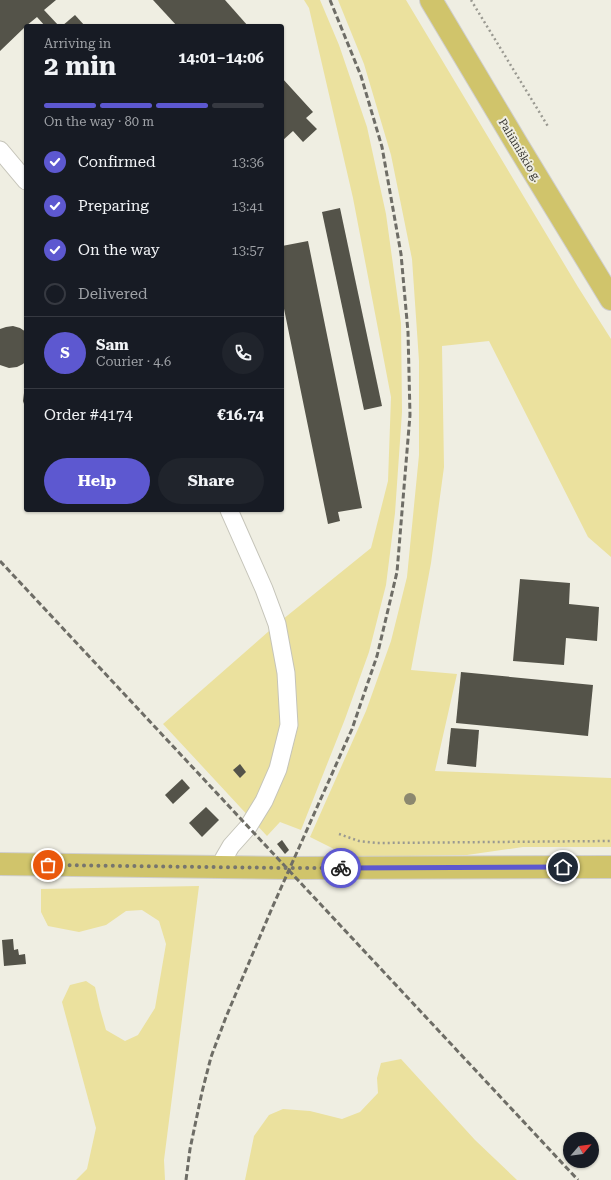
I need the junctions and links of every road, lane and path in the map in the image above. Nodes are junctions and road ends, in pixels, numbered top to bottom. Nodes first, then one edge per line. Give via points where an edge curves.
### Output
1 (431, 0) edge
2 (472, 0) edge
3 (549, 128) dead end
4 (0, 150) edge
5 (24, 179) edge
6 (611, 299) edge
7 (230, 512) edge
8 (339, 834) dead end
9 (611, 841) edge
10 (0, 864) edge
11 (223, 867) junction
12 (611, 867) edge

1 - 6 main road, Paliūniškio g.
2 - 3 path
4 - 5 street
7 - 11 street via 277,624 286,673 289,725 278,769 264,801 248,827 231,846 224,858
8 - 9 path via 377,843
10 - 11 main road
11 - 12 main road

